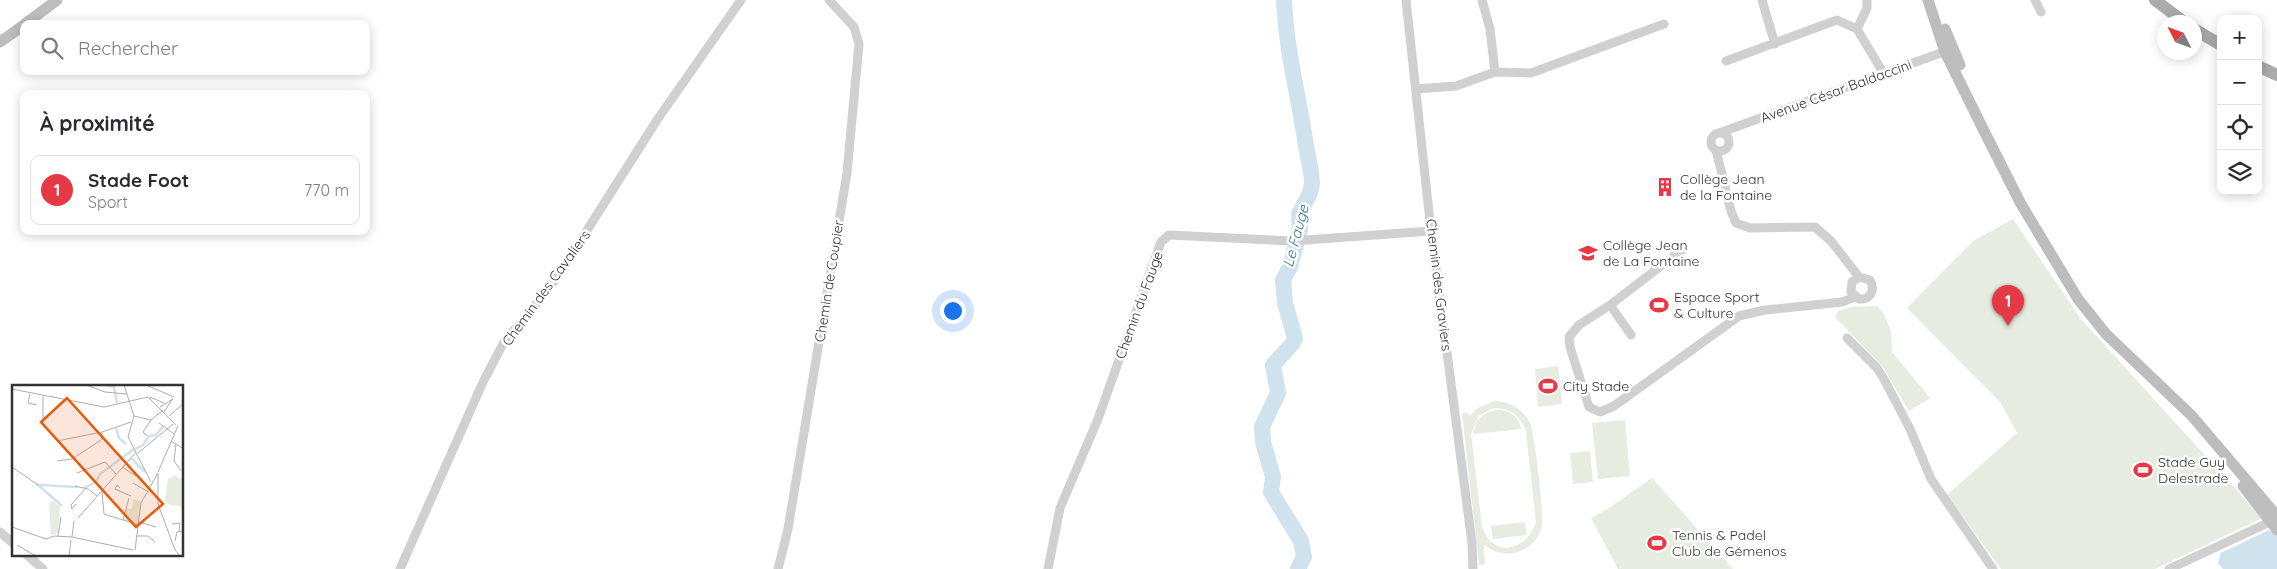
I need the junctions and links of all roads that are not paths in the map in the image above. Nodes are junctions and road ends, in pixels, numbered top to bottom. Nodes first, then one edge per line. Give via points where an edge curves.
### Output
1 (57, 0) edge
2 (741, 0) edge
3 (829, 0) edge
4 (1406, 0) edge
5 (1482, 0) edge
6 (1762, 0) edge
7 (1867, 0) edge
8 (1928, 0) edge
9 (1935, 0) edge
10 (2035, 0) edge
11 (2155, 0) edge
12 (2042, 12) dead end
13 (2175, 15) edge
14 (30, 20) edge
15 (1664, 24) dead end
16 (20, 28) edge
17 (1857, 28) junction
18 (2202, 34) edge
19 (0, 42) edge
20 (2217, 43) edge
21 (1775, 44) junction
22 (1949, 50) junction
23 (1726, 60) dead end
24 (2262, 68) edge
25 (1495, 72) junction
26 (1884, 74) junction
27 (2277, 75) edge
28 (1416, 89) junction
29 (1719, 133) junction
30 (1716, 150) junction
31 (1431, 231) junction
32 (1682, 250) dead end
33 (1859, 277) junction
34 (1855, 297) junction
35 (1610, 304) junction
36 (1632, 335) dead end
37 (1847, 338) dead end
38 (2275, 522) edge
39 (0, 532) edge
40 (12, 542) edge
41 (28, 556) edge
42 (43, 569) edge
43 (400, 569) edge
44 (778, 569) edge
45 (1048, 569) edge
46 (1474, 569) edge
47 (1992, 569) edge
48 (2169, 569) edge

1 - 14 main road
2 - 43 street, Chemin des Cavaliers via 657,120 558,276 505,340
3 - 44 street, Chemin de Coupier via 854,27 859,44 846,179 788,529
4 - 28 street, Chemin des Graviers
5 - 25 street via 1490,29
6 - 21 street
7 - 17 street via 1867,8
8 - 22 main road
9 - 22 main road
10 - 12 street
11 - 13 main road
15 - 25 street via 1531,73
16 - 19 main road
17 - 21 street via 1837,20
17 - 26 street
18 - 20 main road
21 - 23 street
22 - 26 street, Avenue César Baldaccini
22 - 38 main road via 1986,135 2025,212 2078,299 2106,334 2150,374 2210,437
24 - 27 main road
25 - 28 street via 1456,86
26 - 29 street, Avenue César Baldaccini
28 - 31 street, Chemin des Graviers
29 - 30 street via 1710,141
29 - 30 street via 1727,136 1729,143 1724,150
30 - 33 street via 1730,211 1736,223 1750,228 1815,227 1831,241
31 - 45 street, Chemin du Fauge via 1296,241 1169,235 1162,242 1098,419 1060,508
31 - 46 street, Chemin des Graviers
32 - 35 street
33 - 34 street via 1850,286
33 - 34 street via 1868,278 1872,294 1866,298
34 - 35 street via 1842,302 1739,316 1614,406 1600,412 1590,407 1569,337 1579,325
35 - 36 street
37 - 47 street via 1877,368 1910,429 1931,479
38 - 48 street
39 - 40 street
41 - 42 street

